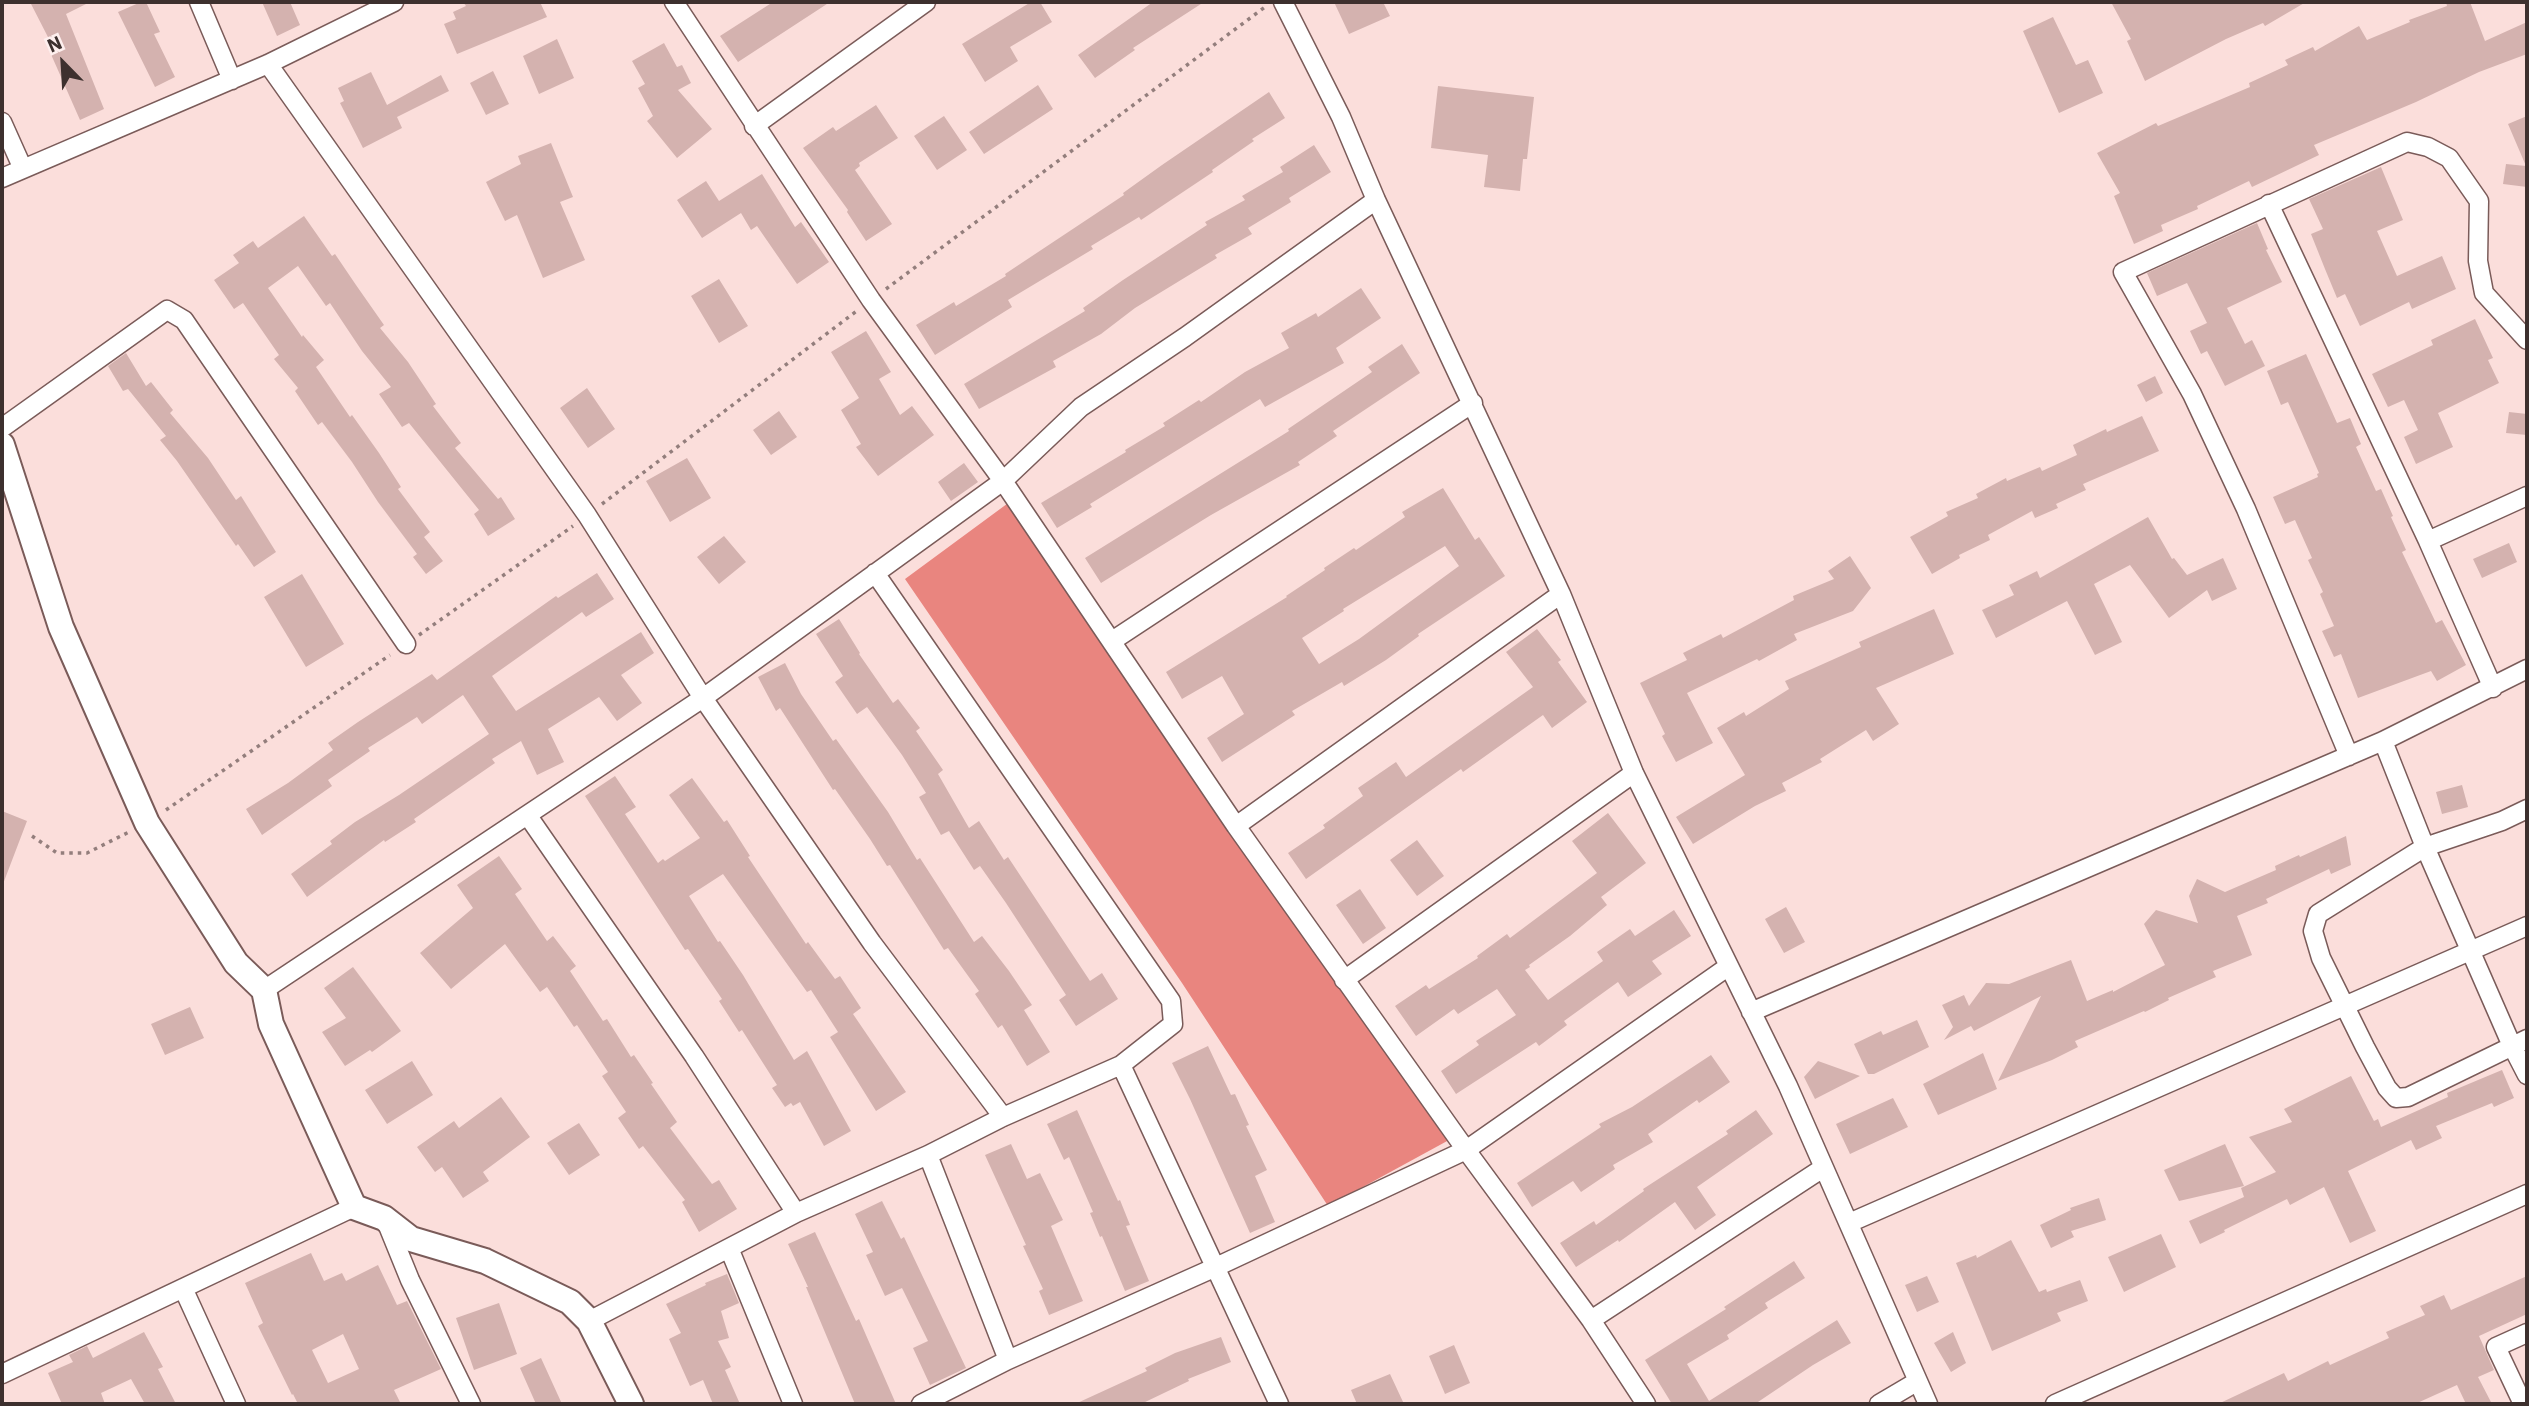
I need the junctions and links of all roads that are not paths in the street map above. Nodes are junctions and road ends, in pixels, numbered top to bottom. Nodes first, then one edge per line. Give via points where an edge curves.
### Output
1 (199, 2) edge
2 (394, 2) edge
3 (674, 2) edge
4 (926, 2) edge
5 (1283, 2) edge
6 (268, 64) junction
7 (232, 80) junction
8 (2, 122) edge
9 (754, 126) junction
10 (23, 169) junction
11 (2, 178) edge
12 (1376, 200) junction
13 (2269, 204) junction
14 (2527, 340) edge
15 (1473, 403) junction
16 (2, 428) edge
17 (2, 445) edge
18 (1003, 481) junction
19 (2527, 496) edge
20 (2428, 541) junction
21 (875, 573) junction
22 (1561, 594) junction
23 (1112, 640) junction
24 (406, 644) road end
25 (2527, 669) edge
26 (2493, 688) junction
27 (703, 698) junction
28 (2383, 741) junction
29 (2349, 755) junction
30 (1634, 773) junction
31 (2527, 809) edge
32 (528, 816) junction
33 (1236, 826) junction
34 (2425, 847) junction
35 (2527, 926) edge
36 (2470, 950) junction
37 (1729, 967) junction
38 (1345, 980) junction
39 (264, 990) junction
40 (2345, 1004) junction
41 (1751, 1012) junction
42 (2520, 1043) edge
43 (1121, 1065) junction
44 (2527, 1075) edge
45 (1003, 1117) junction
46 (1466, 1150) junction
47 (928, 1155) junction
48 (1823, 1168) junction
49 (2527, 1194) edge
50 (354, 1207) junction
51 (796, 1213) junction
52 (384, 1218) junction
53 (1849, 1223) junction
54 (729, 1248) junction
55 (1216, 1267) junction
56 (183, 1288) junction
57 (1591, 1320) junction
58 (589, 1321) junction
59 (2527, 1333) edge
60 (1008, 1360) junction
61 (2, 1374) edge
62 (1918, 1381) junction
63 (236, 1404) edge
64 (471, 1404) edge
65 (631, 1404) edge
66 (793, 1404) edge
67 (921, 1404) edge
68 (1279, 1404) edge
69 (1647, 1404) edge
70 (1879, 1404) edge
71 (1928, 1404) edge
72 (2055, 1404) edge
73 (2523, 1404) edge

1 - 7 street
2 - 6 street
3 - 9 street
4 - 9 street
5 - 12 street via 1341,117
6 - 7 street
6 - 27 street via 587,515
7 - 10 street
8 - 10 street
9 - 18 street via 871,300
10 - 11 street
12 - 15 street
12 - 18 street via 1081,407
13 - 14 street via 2407,142 2428,146 2449,158 2479,201 2478,261 2484,293
13 - 20 street
13 - 29 street via 2123,272 2192,394 2246,509
15 - 22 street
15 - 23 street
16 - 24 street via 167,310 184,320
17 - 39 street via 61,626 147,823 236,963
18 - 21 street
18 - 23 street
19 - 20 street
20 - 26 street
21 - 27 street
21 - 43 street via 1171,1001 1173,1024
22 - 30 street
22 - 33 street
23 - 33 street
25 - 26 street
26 - 28 street
27 - 32 street
27 - 45 street via 872,943
28 - 29 street
28 - 34 street
29 - 41 street
30 - 37 street
30 - 38 street
31 - 34 street
32 - 39 street
32 - 51 street
33 - 38 street
34 - 36 street
34 - 40 street via 2318,914 2313,931 2321,958
35 - 36 street
36 - 40 street
36 - 42 street
37 - 41 street
37 - 46 street
38 - 46 street
39 - 50 street via 271,1024
40 - 42 street via 2396,1098 2408,1097
40 - 53 street
41 - 48 street
42 - 44 street
43 - 45 street
43 - 55 street
45 - 47 street
46 - 55 street
46 - 57 street
47 - 51 street
47 - 60 street
48 - 53 street
48 - 57 street
49 - 72 street
50 - 52 street
50 - 56 street
51 - 54 street
52 - 58 street via 411,1239 485,1261 570,1301
52 - 64 street
53 - 62 street
54 - 58 street
54 - 66 street
55 - 60 street
55 - 68 street
56 - 61 street
56 - 63 street
57 - 69 street
58 - 65 street
59 - 73 street via 2496,1347
60 - 67 street
62 - 70 street
62 - 71 street

